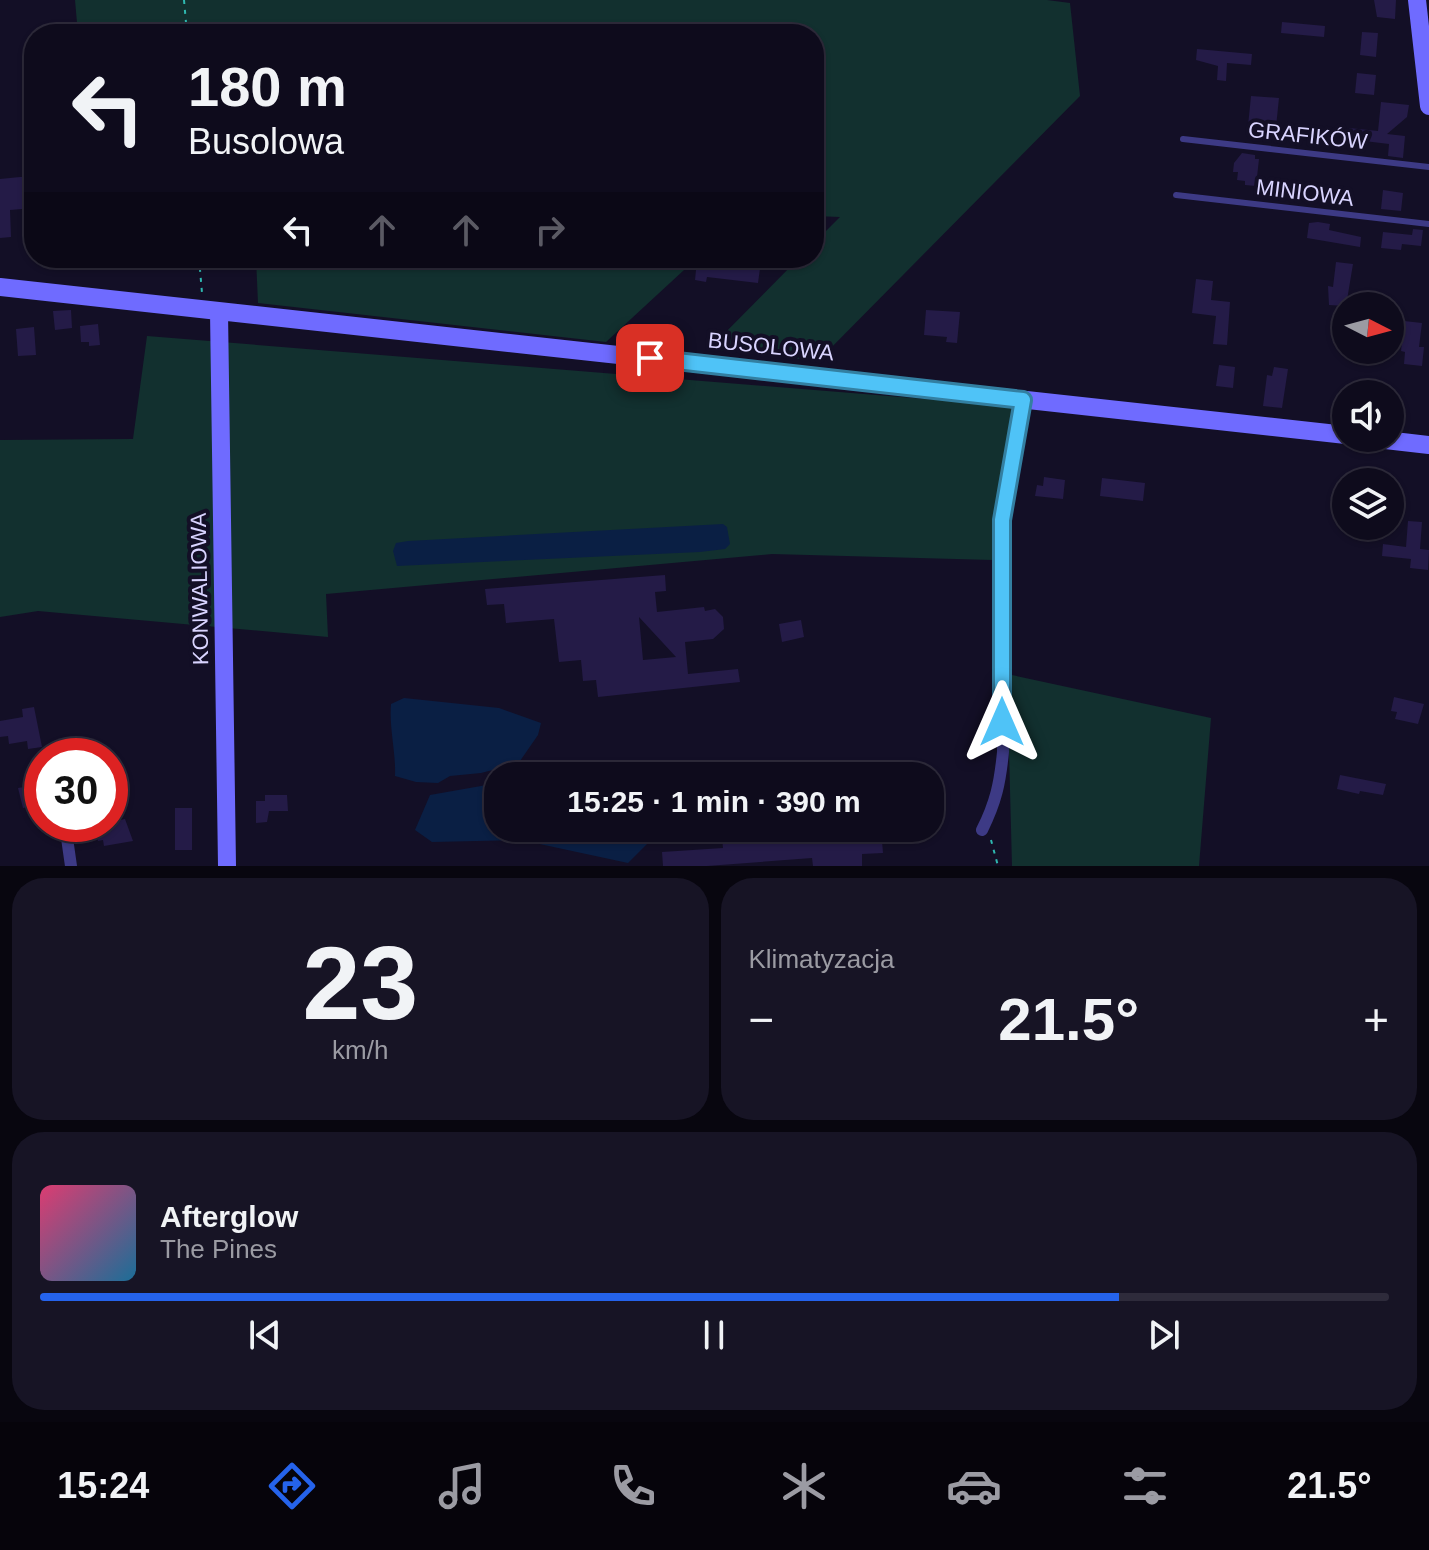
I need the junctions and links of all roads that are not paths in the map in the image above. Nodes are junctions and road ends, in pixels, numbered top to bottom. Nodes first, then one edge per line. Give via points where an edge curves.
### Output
1 (1417, 0) edge
2 (1429, 106) edge
3 (1183, 139) dead end
4 (1429, 167) edge
5 (1176, 195) dead end
6 (1429, 224) edge
7 (0, 287) edge
8 (211, 311) junction
9 (1023, 400) junction
10 (1332, 433) edge
11 (1404, 442) edge
12 (1429, 445) edge
13 (982, 830) road end
14 (68, 842) edge
15 (71, 866) edge
16 (227, 866) edge

1 - 2 street
3 - 4 lane, GRAFIKÓW
5 - 6 lane, MINIOWA
7 - 8 street, BUSOLOWA
8 - 9 street, BUSOLOWA
8 - 16 street, KONWALIOWA
9 - 10 street, BUSOLOWA
9 - 13 street via 1002,520 1003,752 995,804
11 - 12 street
14 - 15 street

